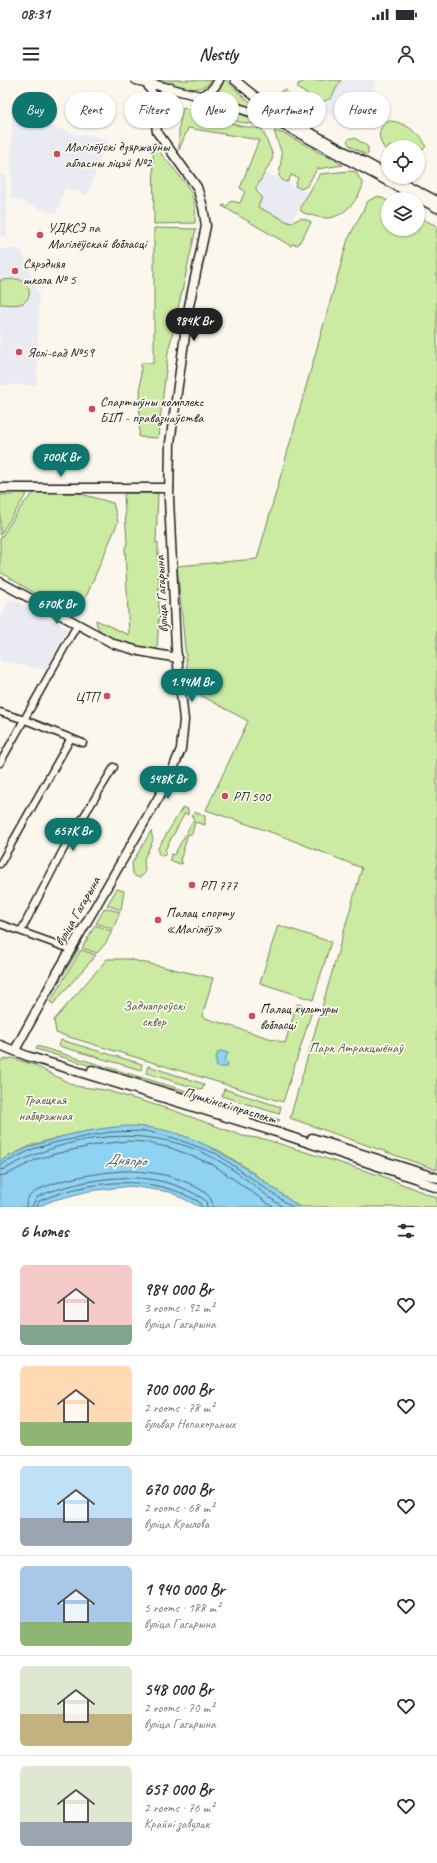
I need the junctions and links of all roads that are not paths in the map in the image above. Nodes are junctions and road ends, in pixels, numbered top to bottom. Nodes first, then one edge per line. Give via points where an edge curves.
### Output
1 (136, 80) edge
2 (219, 80) edge
3 (235, 80) edge
4 (147, 83) junction
5 (171, 88) junction
6 (152, 92) edge
7 (166, 92) edge
8 (209, 92) edge
9 (191, 94) edge
10 (239, 108) edge
11 (156, 128) edge
12 (381, 171) edge
13 (405, 184) edge
14 (437, 201) edge
15 (437, 208) edge
16 (0, 488) edge
17 (169, 488) junction
18 (0, 582) edge
19 (77, 625) junction
20 (178, 658) junction
21 (0, 712) edge
22 (25, 720) junction
23 (71, 738) junction
24 (83, 743) dead end
25 (0, 763) edge
26 (114, 767) dead end
27 (0, 864) edge
28 (0, 924) edge
29 (21, 931) junction
30 (70, 949) junction
31 (2, 1048) edge
32 (15, 1050) junction
33 (437, 1178) edge
34 (437, 1188) edge

1 - 4 main road
2 - 8 main road
3 - 12 main road via 285,118
4 - 5 main road
4 - 6 main road, вуліца Гагарына
5 - 7 main road
5 - 9 main road
10 - 15 main road via 290,128
11 - 17 main road, вуліца Гагарына via 197,187 206,226 191,296 179,373 170,443
13 - 14 main road
16 - 17 main road
17 - 20 main road, вуліца Гагарына
18 - 19 main road
19 - 20 main road via 114,644
19 - 22 street
20 - 30 main road, вуліца Гагарына via 184,720 181,749 160,795
21 - 22 street
22 - 23 street
22 - 25 street
23 - 24 street
23 - 27 street
26 - 29 street via 63,850
28 - 29 street
29 - 30 street
30 - 32 main road, вуліца Гагарына
31 - 32 main road, Пушкінскі праспект
32 - 33 main road, Пушкінскі праспект via 28,1051 118,1078
32 - 34 main road, Пушкінскі праспект via 27,1056 279,1133

